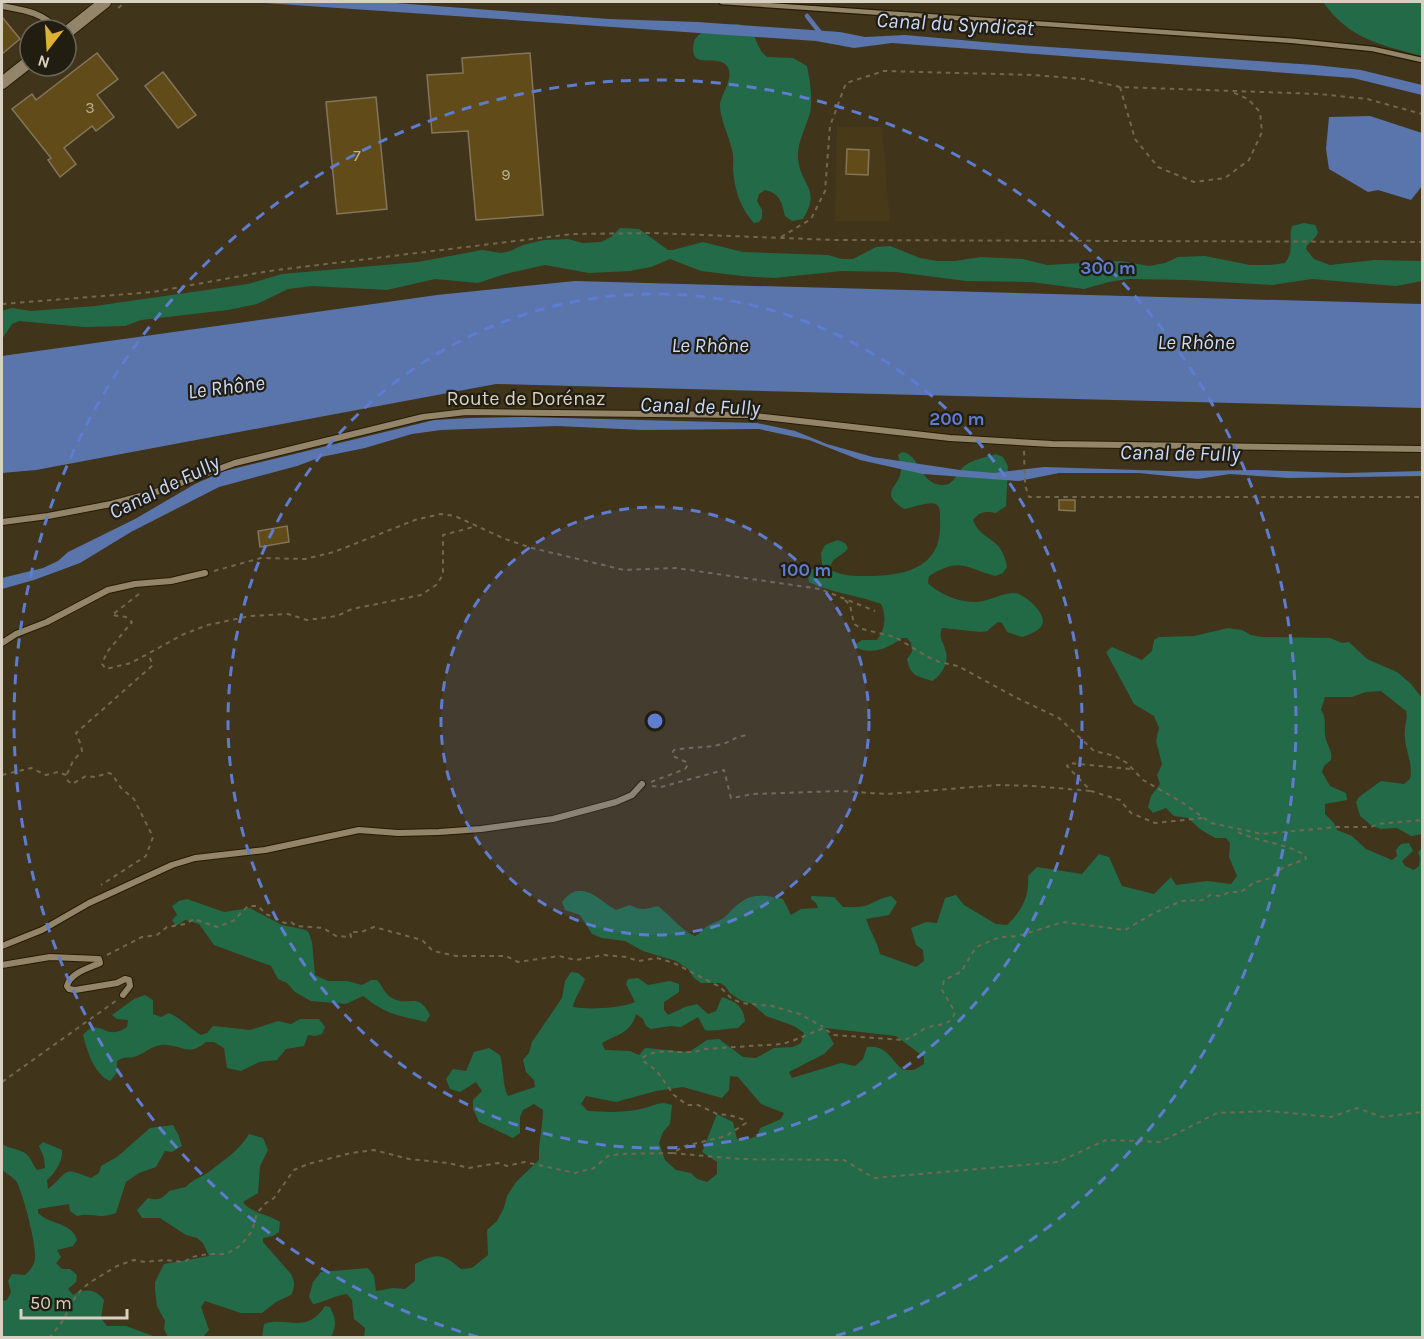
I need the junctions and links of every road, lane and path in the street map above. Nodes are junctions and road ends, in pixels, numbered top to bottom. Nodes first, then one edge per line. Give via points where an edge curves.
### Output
1 (105, 2) edge
2 (722, 2) edge
3 (2, 6) edge
4 (46, 18) edge
5 (78, 23) edge
6 (1422, 60) edge
7 (18, 70) edge
8 (2, 83) edge
9 (1120, 87) junction
10 (1228, 91) junction
11 (1422, 114) edge
12 (780, 238) junction
13 (1422, 242) edge
14 (2, 304) edge
15 (1023, 442) junction
16 (1422, 449) edge
17 (1422, 497) edge
18 (2, 522) edge
19 (478, 526) junction
20 (205, 573) joint
21 (153, 583) junction
22 (842, 597) junction
23 (875, 611) dead end
24 (2, 643) edge
25 (148, 654) junction
26 (750, 735) dead end
27 (1130, 769) junction
28 (2, 775) edge
29 (66, 775) junction
30 (642, 784) junction
31 (1091, 791) junction
32 (1203, 818) junction
33 (1422, 820) edge
34 (1234, 830) junction
35 (125, 871) dead end
36 (2, 946) edge
37 (99, 959) junction
38 (2, 965) edge
39 (123, 995) joint
40 (824, 1028) junction
41 (2, 1082) edge
42 (1422, 1112) edge
43 (672, 1153) junction
44 (48, 1338) edge

1 - 5 main road
2 - 6 lane via 1305,42 1373,49
3 - 4 street
7 - 8 main road
9 - 10 path
9 - 10 path via 1136,140 1158,166 1194,182 1225,178 1249,160 1262,132 1260,112 1248,99
9 - 12 path via 1034,75 884,70 846,83 830,126 825,192 811,219
10 - 11 path via 1366,99
12 - 13 path
12 - 14 path via 573,234 269,271 153,292
15 - 16 street, Route de Dorénaz
15 - 17 path via 1024,485 1029,497
15 - 18 street, Route de Dorénaz via 950,438 747,415 444,414 235,462 128,500
19 - 20 path via 441,514 415,520 334,552 305,559 261,558
19 - 22 path via 532,548 624,570 658,567 703,571 820,589
19 - 25 path via 443,535 443,575 421,595 352,609 337,616 307,620 288,614 250,616 208,625
20 - 21 street
21 - 24 street via 102,592
21 - 25 path via 112,615 132,622 102,664 106,669
22 - 23 path
22 - 27 path via 850,604 854,624 862,629 895,637 928,657 958,666 1051,713 1094,751 1114,756
25 - 29 path via 153,665 75,733 82,751
26 - 30 path via 737,735 720,745 674,750 673,756 688,765 685,769
27 - 31 path via 1069,763 1070,771
27 - 32 path
28 - 29 path via 31,768 46,775
29 - 35 path via 72,784 86,776 112,774 134,799 153,837 146,856
30 - 31 path via 662,787 724,770 731,798 839,791 888,794 998,785
30 - 36 street via 632,795 616,802 553,819 439,832 359,830 265,850 195,858 88,903 42,930
31 - 32 path via 1120,800 1131,813 1155,823
32 - 34 path
33 - 34 path via 1262,834
34 - 40 path via 1296,850 1306,859 1241,892 1182,901 1125,930 1063,922 976,947 961,972 944,980 942,990 955,1012 953,1018 914,1037 904,1040 833,1035
37 - 38 street via 50,957
37 - 39 street via 100,963 68,980 69,989 129,980 130,986
37 - 40 path via 167,927 194,919 218,927 233,921 248,906 258,906 266,914 296,926 323,928 336,936 351,937 350,932 361,933 374,927 422,940 433,951 456,956 506,956 518,962 559,956 576,960 604,955 639,961 657,958 711,982 741,1003 800,1014
39 - 41 path
40 - 43 path via 782,1044 697,1052 666,1050 642,1058 687,1105 698,1105 746,1123 726,1136
42 - 43 path via 1382,1117 1357,1108 1330,1117 1270,1111 1216,1113 1160,1142 1106,1140 1058,1162 874,1178 844,1160 739,1159
43 - 44 path via 608,1156 594,1168 575,1173 525,1162 469,1168 374,1150 323,1160 294,1170 274,1198 256,1214 252,1231 234,1250 184,1262 134,1260 117,1266 77,1294

